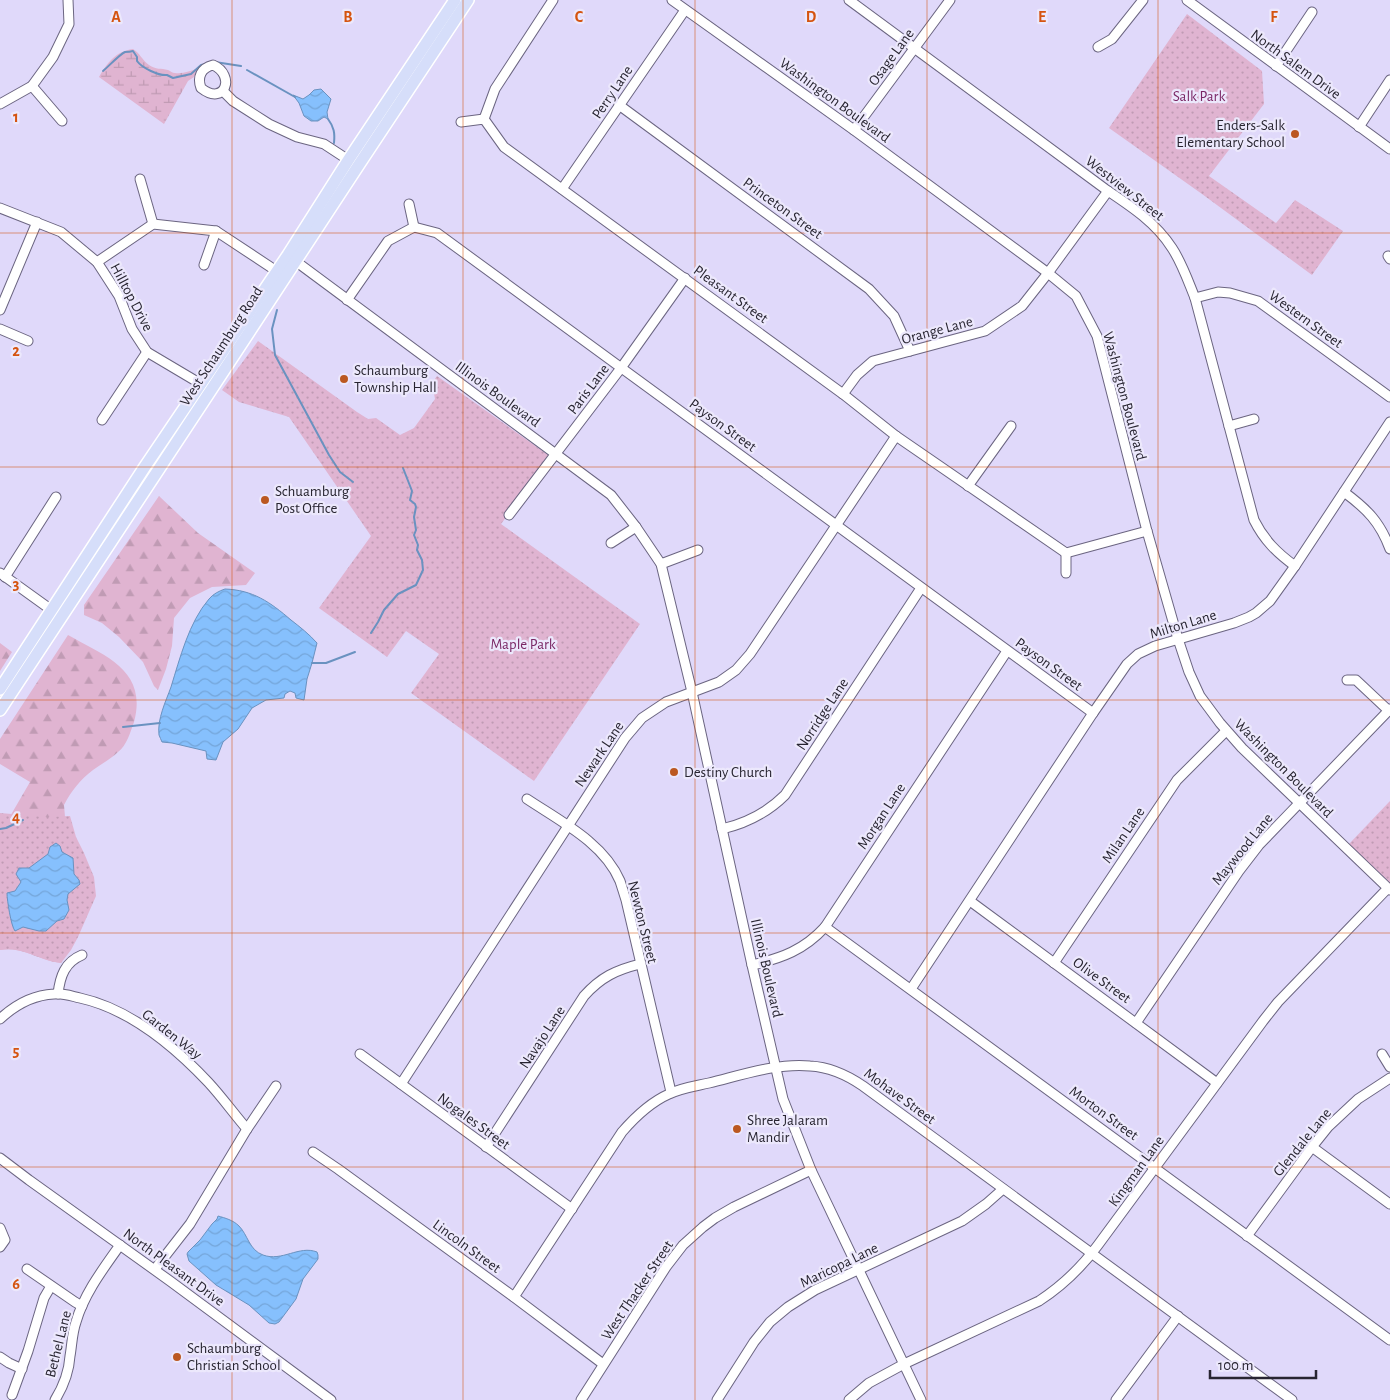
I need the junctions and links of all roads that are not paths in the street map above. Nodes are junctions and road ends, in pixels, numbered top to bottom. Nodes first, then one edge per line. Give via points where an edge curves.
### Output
1 (68, 0) edge
2 (455, 0) edge
3 (468, 0) edge
4 (553, 0) edge
5 (672, 0) edge
6 (849, 0) edge
7 (950, 0) edge
8 (1144, 0) edge
9 (1192, 1) edge
10 (685, 10) junction
11 (1312, 12) dead end
12 (1098, 47) dead end
13 (914, 48) junction
14 (1276, 66) junction
15 (1390, 80) edge
16 (32, 86) junction
17 (223, 91) dead end
18 (0, 104) edge
19 (619, 105) junction
20 (484, 119) junction
21 (62, 121) dead end
22 (461, 122) dead end
23 (1359, 127) junction
24 (854, 130) junction
25 (1390, 149) edge
26 (353, 162) junction
27 (140, 179) dead end
28 (562, 189) junction
29 (1108, 191) junction
30 (408, 204) dead end
31 (0, 208) edge
32 (37, 222) junction
33 (153, 224) junction
34 (414, 227) junction
35 (216, 232) junction
36 (292, 258) junction
37 (97, 262) junction
38 (204, 265) dead end
39 (1048, 273) junction
40 (281, 275) junction
41 (685, 278) junction
42 (1195, 298) junction
43 (347, 300) junction
44 (0, 310) edge
45 (0, 329) edge
46 (28, 341) dead end
47 (910, 351) junction
48 (147, 352) junction
49 (621, 368) junction
50 (206, 388) junction
51 (843, 394) junction
52 (1390, 397) edge
53 (1254, 419) dead end
54 (102, 420) dead end
55 (1390, 422) edge
56 (1010, 426) dead end
57 (1229, 426) junction
58 (896, 436) junction
59 (556, 454) junction
60 (968, 486) junction
61 (1344, 492) junction
62 (56, 497) dead end
63 (509, 515) dead end
64 (836, 525) junction
65 (636, 527) junction
66 (1147, 532) junction
67 (611, 543) dead end
68 (1390, 549) edge
69 (698, 550) dead end
70 (1066, 553) junction
71 (662, 564) junction
72 (1296, 566) junction
73 (1066, 573) dead end
74 (2, 575) edge
75 (921, 588) junction
76 (56, 613) junction
77 (1178, 639) junction
78 (1007, 651) junction
79 (1347, 680) dead end
80 (0, 690) edge
81 (692, 692) junction
82 (0, 710) edge
83 (1389, 710) edge
84 (1093, 713) junction
85 (1226, 731) junction
86 (527, 799) dead end
87 (1300, 803) junction
88 (568, 826) junction
89 (722, 829) junction
90 (1389, 889) edge
91 (970, 901) junction
92 (825, 927) junction
93 (82, 955) dead end
94 (1054, 963) junction
95 (640, 964) junction
96 (752, 965) junction
97 (911, 989) junction
98 (58, 994) junction
99 (0, 1019) edge
100 (1136, 1023) junction
101 (360, 1054) dead end
102 (1382, 1054) dead end
103 (775, 1066) junction
104 (1390, 1067) edge
105 (1390, 1078) edge
106 (1217, 1082) junction
107 (401, 1084) junction
108 (276, 1086) dead end
109 (671, 1092) junction
110 (247, 1129) junction
111 (486, 1147) junction
112 (1312, 1147) junction
113 (313, 1152) dead end
114 (0, 1158) edge
115 (1155, 1168) junction
116 (812, 1170) junction
117 (1003, 1189) junction
118 (1390, 1204) edge
119 (572, 1210) junction
120 (0, 1228) edge
121 (1247, 1236) junction
122 (2, 1243) edge
123 (120, 1245) junction
124 (1092, 1253) junction
125 (27, 1269) dead end
126 (155, 1269) junction
127 (860, 1269) junction
128 (50, 1286) junction
129 (514, 1297) junction
130 (82, 1306) junction
131 (1178, 1316) junction
132 (1390, 1340) edge
133 (0, 1356) edge
134 (603, 1364) junction
135 (904, 1364) junction
136 (22, 1369) junction
137 (12, 1395) dead end
138 (55, 1400) edge
139 (330, 1400) edge
140 (580, 1400) edge
141 (717, 1400) edge
142 (849, 1400) edge
143 (921, 1400) edge
144 (1116, 1400) edge
145 (1292, 1400) edge

1 - 16 street via 69,24 53,57
2 - 26 main road, West Schaumburg Road
3 - 26 main road, West Schaumburg Road
4 - 20 street via 495,89
5 - 10 street, Washington Boulevard
6 - 13 street, Westview Street
7 - 13 street, Osage Lane
8 - 12 street via 1112,39
9 - 14 street, North Salem Drive
10 - 19 street, Perry Lane
10 - 24 street, Washington Boulevard
11 - 14 street
13 - 24 street, Osage Lane
13 - 29 street, Westview Street
14 - 23 street, North Salem Drive
15 - 23 street
16 - 18 street
16 - 21 street
17 - 26 street via 269,124 297,137 324,144
19 - 28 street, Perry Lane
19 - 47 street, Princeton Street via 869,289 894,316
20 - 22 street
20 - 28 street, Pleasant Street via 504,147
23 - 25 street, North Salem Drive
24 - 39 street, Washington Boulevard
26 - 36 main road, West Schaumburg Road
27 - 33 street
28 - 41 street, Pleasant Street
29 - 39 street, Orange Lane
29 - 42 street, Westview Street via 1156,227 1176,254
30 - 34 street
31 - 32 street, Hilltop Drive
32 - 37 street, Hilltop Drive via 61,232
32 - 44 street
33 - 35 street
33 - 37 street
34 - 43 street via 388,241
34 - 49 street, Payson Street via 442,236
35 - 38 street
35 - 40 street
36 - 40 main road, West Schaumburg Road
36 - 43 street, Illinois Boulevard
37 - 48 street, Hilltop Drive via 119,296 132,329
39 - 47 street, Orange Lane via 1022,306 985,331
39 - 66 street, Washington Boulevard via 1076,296 1097,336
40 - 50 main road, West Schaumburg Road
41 - 49 street, Paris Lane
41 - 51 street, Pleasant Street
42 - 52 street, Western Street via 1218,292 1258,301
42 - 57 street, Westview Street
43 - 59 street, Illinois Boulevard
45 - 46 street
47 - 51 street, Orange Lane via 873,361 856,375
48 - 50 street, Hilltop Drive
48 - 54 street
49 - 59 street, Paris Lane
49 - 64 street, Payson Street
50 - 76 main road, West Schaumburg Road
51 - 58 street, Pleasant Street
53 - 57 street
55 - 61 street, Milton Lane
56 - 60 street
57 - 72 street, Westview Street via 1254,520 1266,541
58 - 60 street, Pleasant Street
58 - 64 street, Newark Lane
59 - 63 street, Paris Lane
59 - 65 street, Illinois Boulevard via 611,495
60 - 70 street, Pleasant Street
61 - 68 street via 1376,521
61 - 72 street, Milton Lane
62 - 74 street
64 - 75 street, Payson Street
64 - 81 street, Newark Lane via 750,654 719,682
65 - 67 street
65 - 71 street, Illinois Boulevard
66 - 70 street
66 - 77 street, Washington Boulevard
69 - 71 street
70 - 73 street
71 - 81 street, Illinois Boulevard
72 - 77 street, Milton Lane via 1274,597 1256,613 1234,623
74 - 76 street
75 - 78 street, Payson Street
75 - 89 street, Norridge Lane via 785,794 759,816
76 - 80 main road, West Schaumburg Road
76 - 82 main road, West Schaumburg Road
77 - 84 street, Milton Lane via 1155,646 1131,660
77 - 85 street, Washington Boulevard via 1200,696
78 - 84 street, Payson Street
78 - 92 street, Morgan Lane
79 - 83 street via 1356,680
81 - 88 street, Newark Lane via 666,702 642,718 625,738
81 - 89 street, Illinois Boulevard
83 - 87 street, Maywood Lane
84 - 91 street, Milton Lane
85 - 87 street, Washington Boulevard
85 - 94 street, Milan Lane via 1176,780
86 - 88 street, Newton Street
87 - 90 street, Washington Boulevard
87 - 100 street, Maywood Lane via 1239,871
88 - 95 street, Newton Street via 595,846 620,880
88 - 107 street, Newark Lane
89 - 96 street, Illinois Boulevard
90 - 106 street, Kingman Lane via 1278,1002
91 - 94 street, Olive Street
91 - 97 street, Milton Lane
92 - 96 street, Morgan Lane via 794,952
92 - 97 street, Morton Street
93 - 98 street via 68,965 59,982
94 - 100 street, Olive Street
95 - 109 street, Newton Street
95 - 111 street, Navajo Lane via 608,975 584,996
96 - 103 street, Illinois Boulevard
97 - 115 street, Morton Street
98 - 99 street, Garden Way via 23,1002
98 - 110 street, Garden Way via 98,1002 151,1031 208,1082
100 - 106 street, Olive Street
101 - 107 street, Nogales Street
102 - 104 street
103 - 109 street, Mohave Street
103 - 116 street, Illinois Boulevard via 783,1099
103 - 117 street, Mohave Street via 812,1066 853,1079
105 - 112 street, Glendale Lane via 1347,1109
106 - 115 street, Kingman Lane
107 - 111 street, Nogales Street
108 - 110 street
109 - 119 street, Mohave Street via 627,1126
110 - 126 street via 190,1224
111 - 119 street, Nogales Street
112 - 118 street
112 - 121 street, Glendale Lane
113 - 129 street, Lincoln Street
114 - 123 street, North Pleasant Drive
115 - 121 street, Morton Street
115 - 124 street, Kingman Lane
116 - 127 street, Illinois Boulevard
116 - 134 street, West Thacker Street via 734,1207 692,1236 666,1267
117 - 124 street, Mohave Street
117 - 127 street, Maricopa Lane via 962,1221
119 - 129 street, Mohave Street
120 - 122 street
121 - 132 street, Morton Street
123 - 126 street, North Pleasant Drive
123 - 130 street, Bethel Lane
124 - 131 street, Mohave Street
124 - 135 street, Kingman Lane via 1064,1284 1039,1302
125 - 128 street
126 - 139 street, North Pleasant Drive
127 - 135 street, Illinois Boulevard
127 - 141 street, Maricopa Lane via 805,1296 778,1315 754,1342
128 - 130 street
128 - 136 street
129 - 134 street, Lincoln Street
130 - 138 street, Bethel Lane via 74,1327 68,1370
131 - 144 street
131 - 145 street, Mohave Street
133 - 136 street
134 - 140 street, West Thacker Street
135 - 142 street, Kingman Lane via 869,1383
135 - 143 street, Illinois Boulevard
136 - 137 street

